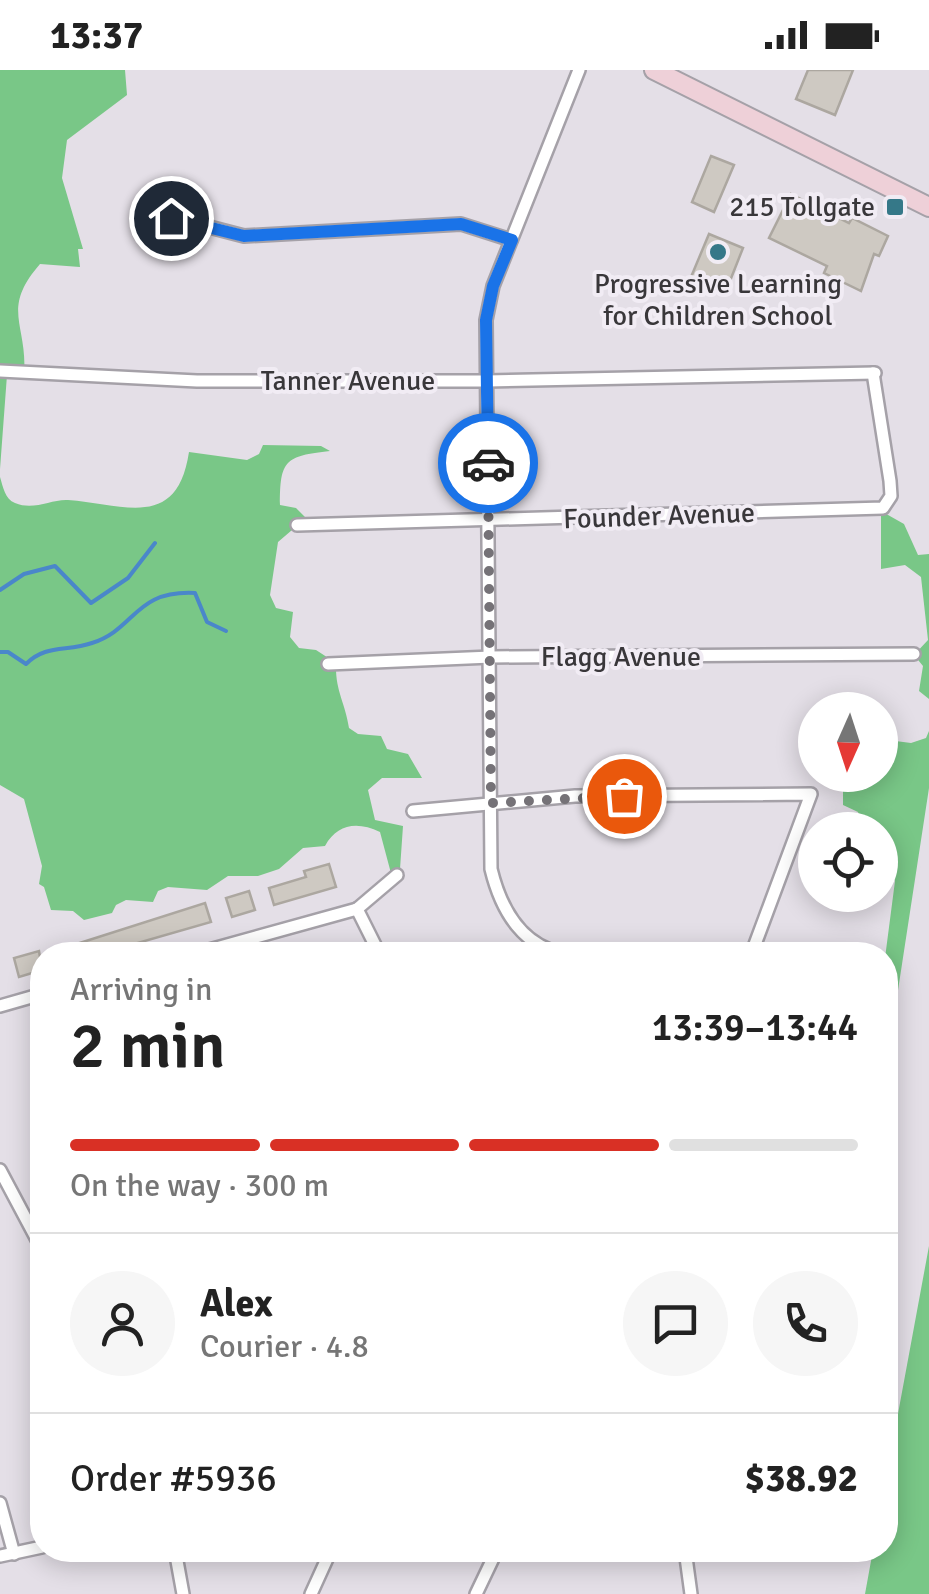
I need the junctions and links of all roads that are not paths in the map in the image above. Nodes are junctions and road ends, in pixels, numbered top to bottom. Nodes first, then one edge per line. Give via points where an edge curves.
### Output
1 (579, 70) edge
2 (654, 70) edge
3 (929, 207) edge
4 (171, 218) dead end
5 (512, 240) junction
6 (0, 372) edge
7 (874, 373) joint
8 (487, 382) junction
9 (489, 523) junction
10 (297, 526) dead end
11 (914, 654) dead end
12 (491, 657) junction
13 (328, 664) dead end
14 (491, 803) junction
15 (413, 811) dead end
16 (396, 875) dead end
17 (357, 909) junction
18 (245, 942) edge
19 (374, 942) edge
20 (540, 942) edge
21 (757, 942) edge
22 (30, 997) edge
23 (0, 1006) edge
24 (0, 1170) edge
25 (30, 1224) edge
26 (0, 1503) edge
27 (7, 1555) edge
28 (177, 1562) edge
29 (327, 1562) edge
30 (491, 1562) edge
31 (687, 1562) edge
32 (183, 1594) edge
33 (312, 1594) edge
34 (476, 1594) edge
35 (691, 1594) edge

1 - 5 street
2 - 3 main road
4 - 5 street via 244,236 461,224
5 - 8 street via 486,320
6 - 8 street, Tanner Avenue via 178,381
7 - 8 street, Tanner Avenue
7 - 9 street, Founder Avenue via 891,496 883,508
8 - 9 street
9 - 10 street, Founder Avenue
9 - 12 street
11 - 12 street, Flagg Avenue
12 - 13 street, Flagg Avenue
12 - 14 street
14 - 15 street
14 - 20 street via 490,869 505,916
14 - 21 street via 811,794
16 - 17 street
17 - 18 street
17 - 19 street
22 - 23 street
24 - 25 street
26 - 27 street
28 - 32 street
29 - 33 street
30 - 34 street
31 - 35 street

